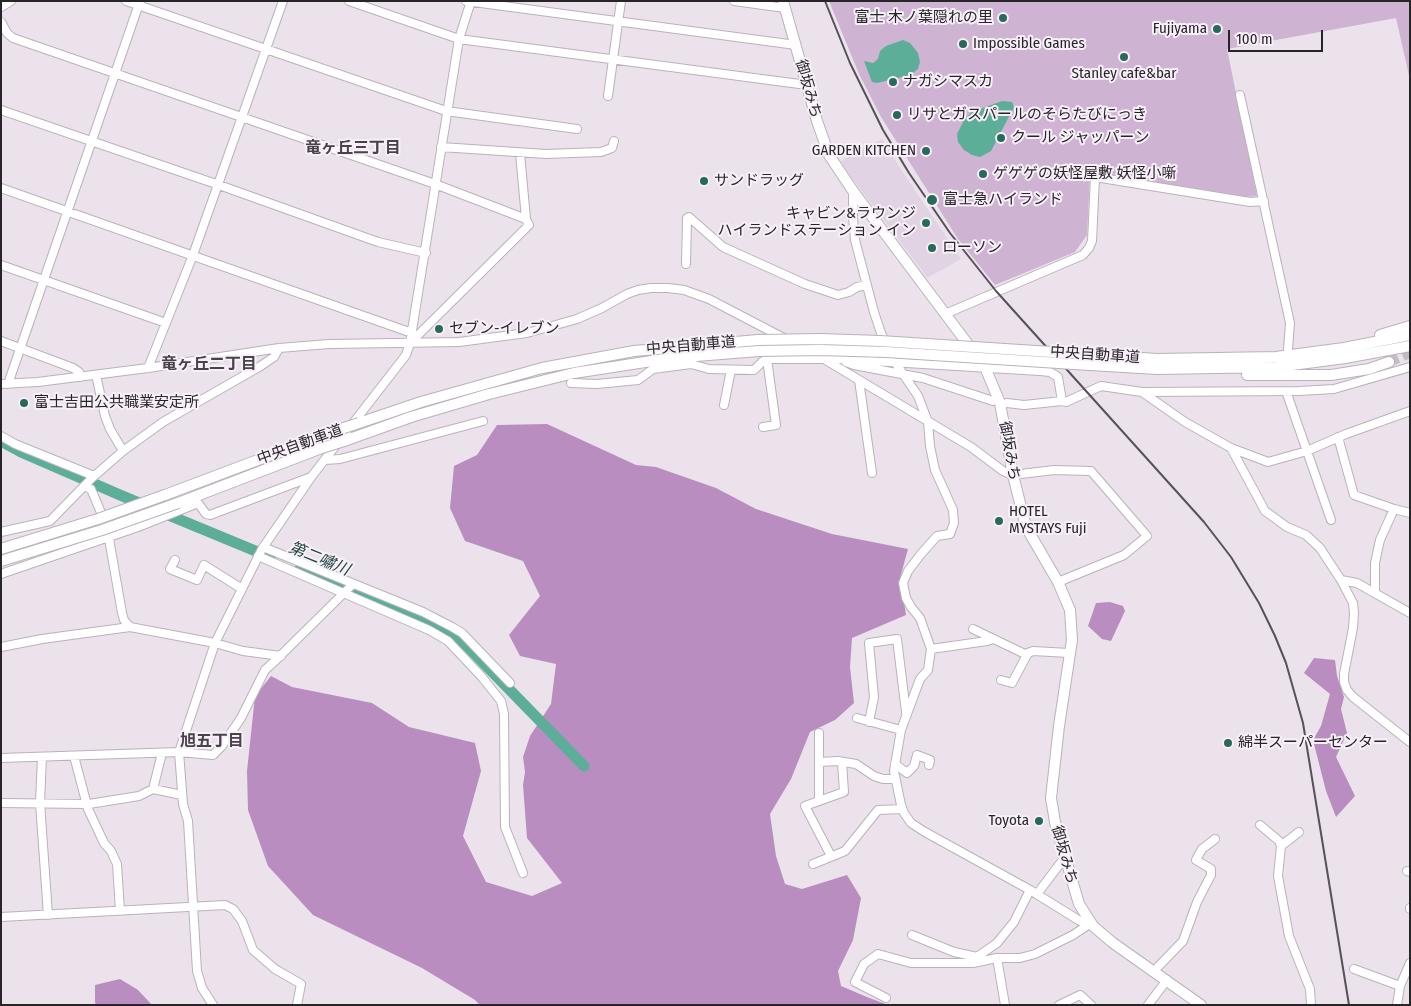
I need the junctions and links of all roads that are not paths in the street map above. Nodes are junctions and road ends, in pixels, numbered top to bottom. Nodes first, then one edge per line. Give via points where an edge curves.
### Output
1 (12, 1) edge
2 (126, 1) edge
3 (284, 1) edge
4 (349, 1) edge
5 (621, 1) edge
6 (734, 1) edge
7 (469, 2) edge
8 (139, 4) edge
9 (784, 5) edge
10 (1, 7) edge
11 (618, 22) junction
12 (2, 24) edge
13 (459, 39) junction
14 (796, 45) junction
15 (266, 50) junction
16 (613, 59) junction
17 (114, 73) junction
18 (807, 85) junction
19 (608, 96) dead end
20 (1240, 96) dead end
21 (1, 110) edge
22 (446, 111) junction
23 (242, 118) junction
24 (577, 129) dead end
25 (91, 142) junction
26 (614, 142) dead end
27 (441, 147) junction
28 (520, 153) junction
29 (435, 184) junction
30 (219, 185) junction
31 (1, 188) edge
32 (853, 191) junction
33 (1264, 201) junction
34 (67, 210) junction
35 (526, 219) junction
36 (426, 253) junction
37 (193, 255) junction
38 (686, 264) dead end
39 (1, 266) edge
40 (43, 280) junction
41 (868, 285) junction
42 (945, 314) junction
43 (166, 323) junction
44 (1410, 326) edge
45 (412, 333) junction
46 (1410, 335) edge
47 (1, 341) edge
48 (410, 344) junction
49 (1410, 346) edge
50 (19, 347) junction
51 (279, 348) junction
52 (1288, 349) dead end
53 (1276, 357) junction
54 (824, 359) junction
55 (839, 359) junction
56 (767, 360) junction
57 (894, 362) junction
58 (1389, 362) tunnel mouth
59 (985, 367) junction
60 (1117, 367) junction
61 (1410, 367) edge
62 (148, 368) junction
63 (731, 370) junction
64 (902, 374) junction
65 (96, 375) junction
66 (80, 377) junction
67 (859, 380) junction
68 (1296, 382) dead end
69 (571, 383) dead end
70 (4, 384) edge
71 (1286, 391) junction
72 (1299, 391) junction
73 (1142, 392) junction
74 (993, 401) dead end
75 (1062, 402) junction
76 (1007, 403) dead end
77 (724, 405) dead end
78 (1410, 411) edge
79 (483, 421) dead end
80 (928, 422) junction
81 (763, 427) dead end
82 (1, 436) edge
83 (1338, 437) junction
84 (1231, 448) junction
85 (123, 451) junction
86 (1307, 451) junction
87 (325, 460) junction
88 (872, 473) dead end
89 (1013, 475) junction
90 (312, 476) junction
91 (89, 481) junction
92 (1394, 509) junction
93 (1410, 513) edge
94 (1331, 520) dead end
95 (1, 532) edge
96 (110, 537) junction
97 (1, 549) edge
98 (261, 551) junction
99 (175, 560) dead end
100 (1, 561) edge
101 (1, 574) edge
102 (1341, 580) junction
103 (1058, 582) junction
104 (242, 588) junction
105 (348, 588) junction
106 (1375, 592) junction
107 (1410, 612) edge
108 (130, 627) junction
109 (973, 629) dead end
110 (993, 639) junction
111 (215, 643) junction
112 (1, 647) edge
113 (931, 649) junction
114 (1069, 653) junction
115 (1027, 655) junction
116 (281, 656) junction
117 (1001, 680) dead end
118 (510, 683) dead end
119 (906, 714) junction
120 (857, 718) dead end
121 (870, 722) junction
122 (901, 730) junction
123 (819, 733) dead end
124 (1410, 742) edge
125 (179, 752) junction
126 (162, 753) junction
127 (74, 756) junction
128 (42, 757) junction
129 (1, 758) edge
130 (819, 762) junction
131 (842, 762) junction
132 (895, 764) junction
133 (929, 765) dead end
134 (895, 779) junction
135 (153, 789) junction
136 (182, 795) junction
137 (819, 800) junction
138 (1, 803) edge
139 (40, 803) junction
140 (87, 804) junction
141 (902, 809) junction
142 (1260, 825) dead end
143 (1300, 832) dead end
144 (1215, 839) dead end
145 (1282, 846) junction
146 (831, 856) junction
147 (1065, 857) junction
148 (813, 864) dead end
149 (523, 873) dead end
150 (1030, 890) junction
151 (1037, 894) junction
152 (193, 907) junction
153 (120, 911) junction
154 (48, 915) junction
155 (1, 917) edge
156 (1092, 923) junction
157 (912, 934) dead end
158 (997, 958) junction
159 (1410, 963) edge
160 (1354, 969) dead end
161 (1153, 972) junction
162 (1167, 980) junction
163 (1400, 986) junction
164 (886, 998) dead end
165 (213, 1005) edge
166 (297, 1005) edge
167 (1005, 1005) edge
168 (1059, 1005) edge
169 (1091, 1005) edge
170 (1148, 1005) edge
171 (1201, 1005) edge
172 (1311, 1005) edge
173 (1397, 1005) edge

1 - 10 street
2 - 8 street
3 - 15 street
4 - 13 street
5 - 11 street
6 - 9 street
7 - 11 street
7 - 13 street
8 - 15 street
8 - 17 street
9 - 14 highway, 御坂みち
11 - 14 street
11 - 16 street
12 - 17 street via 13,38
13 - 16 street
13 - 22 street
14 - 18 highway, 御坂みち
15 - 22 street
15 - 23 street
16 - 18 street
16 - 19 street
17 - 23 street
17 - 25 street
18 - 32 highway, 御坂みち via 829,155
20 - 33 street
21 - 25 street
22 - 24 street
22 - 27 street
23 - 29 street
23 - 30 street
25 - 30 street
25 - 34 street
26 - 28 street via 612,148 601,152
27 - 28 street
27 - 29 street
28 - 35 street
29 - 35 street
29 - 36 street
30 - 36 street via 378,242
30 - 37 street
31 - 34 street
32 - 41 street via 855,240
32 - 42 highway, 御坂みち
33 - 42 street via 1250,202 1094,177 1092,241 1083,255
33 - 52 street via 1290,322
34 - 37 street
34 - 40 street
35 - 48 street via 529,225
36 - 45 street
37 - 43 street
37 - 45 street
38 - 41 street via 689,217 723,248 805,284 838,295
39 - 40 street
40 - 43 street
40 - 50 street
41 - 57 street via 881,333
42 - 59 highway, 御坂みち
43 - 62 street
44 - 53 highway
45 - 48 street
46 - 53 highway, 中央自動車道
47 - 50 street
48 - 51 street
48 - 54 street via 459,342 527,333 577,319 638,290 668,288 695,292
48 - 87 street via 406,355
49 - 60 highway, 中央自動車道 via 1277,367 1197,370
50 - 66 street via 74,368
50 - 70 street
51 - 62 street
51 - 85 street via 274,357 259,367 163,422
53 - 97 highway, 中央自動車道, bridge via 1157,359 820,339 758,340 634,351 542,368 421,402 98,520
54 - 55 street
54 - 56 street
54 - 67 street
55 - 57 street
55 - 64 street
56 - 63 street via 754,370
56 - 81 street via 776,425
57 - 59 street
57 - 64 street
58 - 60 highway via 1350,373 1312,375 1179,374
59 - 75 street via 1050,372 1058,377
59 - 89 highway, 御坂みち via 1000,403
60 - 100 highway, 中央自動車道, bridge via 820,350 672,358 574,373 411,417 102,530
61 - 72 street via 1334,390
62 - 65 street
63 - 69 street via 691,364 653,369 638,380
63 - 77 street
64 - 74 street
64 - 80 street via 918,396
65 - 66 street
65 - 85 street via 105,416
66 - 70 street
67 - 80 street
67 - 88 street
68 - 72 street
71 - 72 street
71 - 73 street
71 - 86 street
73 - 75 street via 1101,386
73 - 84 street
75 - 76 street
78 - 83 street
79 - 87 street via 340,459
80 - 89 street
80 - 113 street via 935,470 953,510 954,523 950,534 937,536 921,554 903,583 906,598 920,618
82 - 91 street
83 - 86 street
83 - 92 street via 1354,495
84 - 86 street via 1268,462
84 - 102 street via 1265,511 1287,527 1306,535 1320,548
85 - 91 street
86 - 94 street
87 - 90 street
89 - 103 highway, 御坂みち via 1026,527
89 - 103 street via 1054,470 1091,471 1147,536 1124,555
90 - 96 street via 210,516 198,503
90 - 98 street
91 - 95 street via 50,521
91 - 96 street
92 - 93 street
92 - 106 street via 1380,540 1375,563
96 - 101 street
96 - 108 street via 122,613
98 - 104 street
98 - 105 street
98 - 105 street
99 - 104 street via 170,569 197,580 204,565
102 - 106 street
102 - 124 street via 1353,603 1354,613 1344,674 1347,690
103 - 114 highway, 御坂みち via 1070,610 1072,640
104 - 111 street
105 - 116 street
105 - 118 street via 423,612 452,627 462,633
105 - 149 street via 443,638 472,665 501,701 504,714 505,827
106 - 107 street
108 - 111 street
108 - 112 street
109 - 110 street
110 - 113 street
110 - 115 street
111 - 116 street
111 - 125 street
113 - 119 street via 928,670 920,679
114 - 115 street via 1033,651
114 - 147 highway, 御坂みち via 1051,798
115 - 117 street via 1012,683
116 - 125 street via 264,670 242,718 213,755
119 - 121 street via 897,639 869,643 874,697
119 - 122 street
120 - 121 street
121 - 122 street
122 - 132 street
123 - 130 street
125 - 126 street
125 - 136 street
126 - 127 street
126 - 135 street
127 - 128 street
127 - 140 street
128 - 129 street
128 - 139 street
130 - 131 street
130 - 137 street
131 - 134 street via 856,764 883,779
131 - 137 street via 844,792
132 - 133 street via 907,773 914,766 917,755 930,760
132 - 134 street
134 - 141 street
135 - 136 street
135 - 140 street via 139,796
136 - 152 street via 188,821
137 - 146 street via 805,806
138 - 139 street
139 - 140 street
139 - 154 street
140 - 153 street via 116,864
141 - 146 street via 878,810 845,851
141 - 150 street via 911,823 925,832
142 - 145 street
143 - 145 street
144 - 161 street via 1202,848 1196,860 1210,869 1211,875 1183,941
145 - 172 street via 1278,876 1289,936 1310,989
146 - 148 street
147 - 151 street
147 - 156 highway, 御坂みち via 1080,904
150 - 151 street
150 - 157 street via 1014,922 997,943 977,957 954,952
151 - 156 street via 1080,921
152 - 153 street
152 - 165 street via 197,970 202,988
152 - 166 street via 225,905 233,909 242,921 253,950 301,984
153 - 154 street
154 - 155 street
156 - 158 street via 1035,954
156 - 161 highway, 御坂みち
158 - 164 street via 973,963 911,963 878,954 864,964 855,982
158 - 167 street
159 - 163 street
160 - 163 street
161 - 162 highway, 御坂みち
162 - 170 street
162 - 171 highway, 御坂みち
163 - 173 street
168 - 169 street via 1080,995

